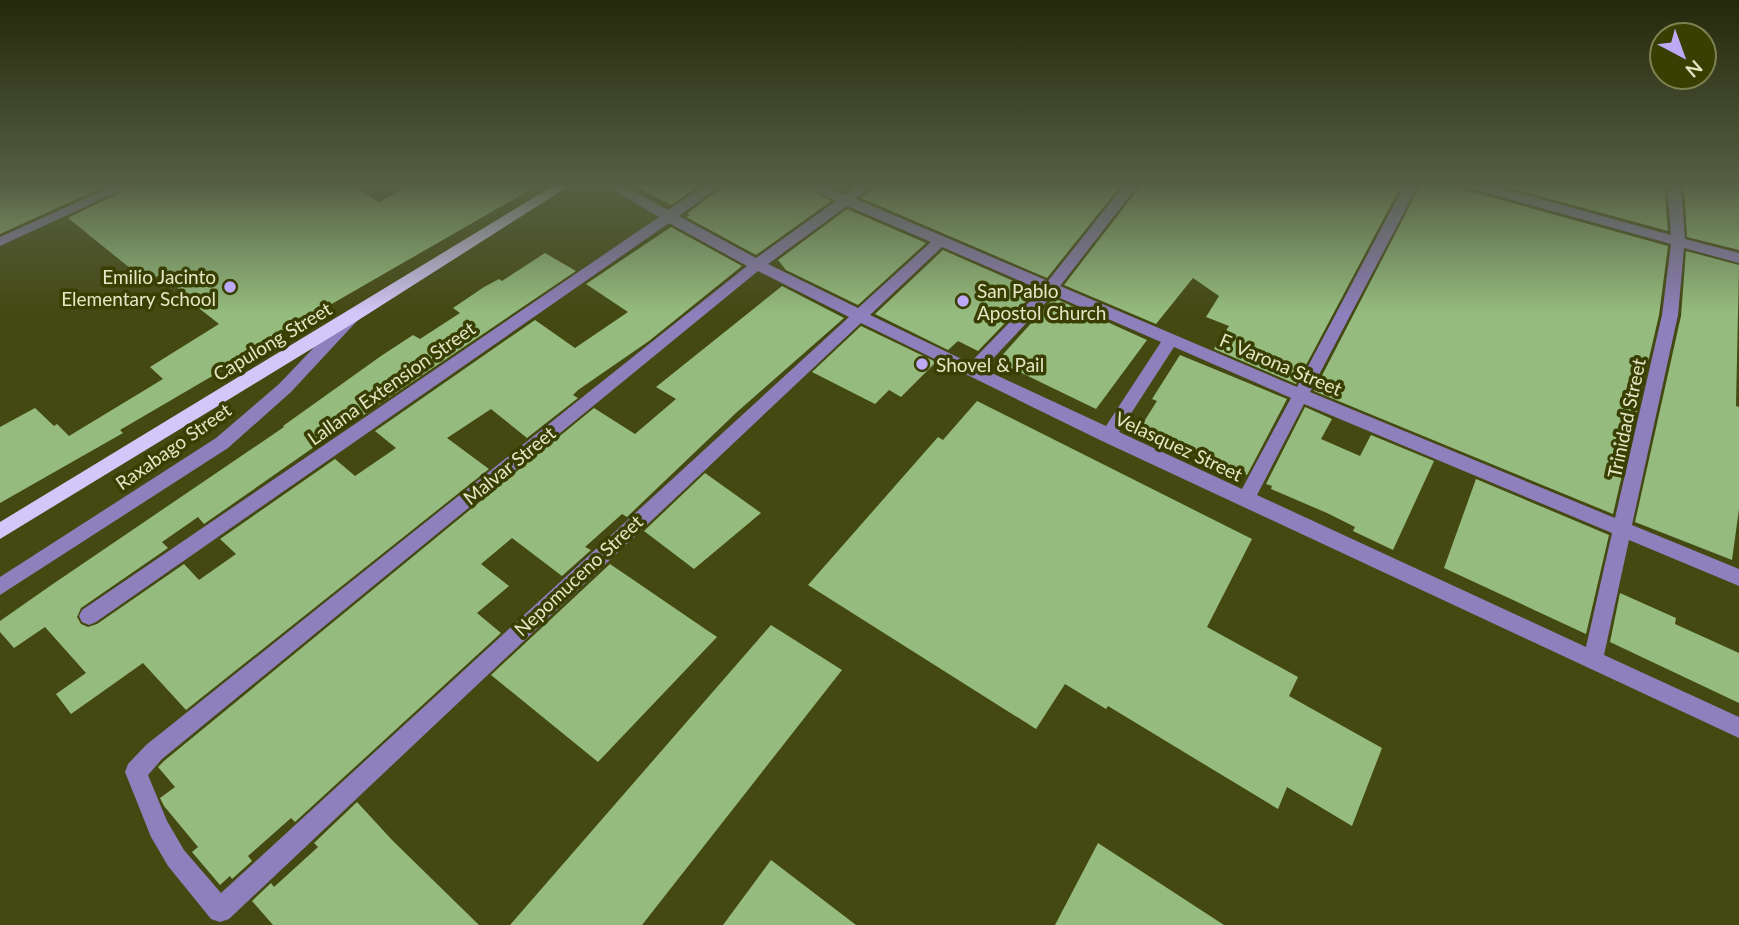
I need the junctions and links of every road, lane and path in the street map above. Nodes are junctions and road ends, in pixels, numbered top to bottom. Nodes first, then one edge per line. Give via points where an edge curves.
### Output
1 (33, 227) edge
2 (496, 227) edge
3 (656, 227) edge
4 (686, 227) edge
5 (810, 227) edge
6 (905, 227) edge
7 (1098, 227) edge
8 (1389, 227) edge
9 (1628, 227) edge
10 (1677, 227) edge
11 (1678, 241) junction
12 (0, 242) edge
13 (939, 242) junction
14 (1739, 258) edge
15 (757, 265) junction
16 (1051, 288) junction
17 (859, 316) junction
18 (352, 317) junction
19 (1171, 339) junction
20 (972, 371) junction
21 (1300, 395) junction
22 (1108, 436) junction
23 (1245, 500) junction
24 (1623, 530) junction
25 (0, 531) edge
26 (1739, 578) edge
27 (0, 587) edge
28 (89, 616) dead end
29 (1593, 659) junction
30 (1739, 728) edge
31 (220, 910) joint

1 - 12 street
2 - 18 main road, Capulong Street
3 - 28 street, Lallana Extension Street
4 - 15 street, Velasquez Street
5 - 15 street, Malvar Street
6 - 13 street, F. Varona Street
7 - 16 street
8 - 21 street
9 - 11 street
10 - 11 street, Trinidad Street
11 - 14 street
11 - 24 street, Trinidad Street via 1670,315
13 - 16 street, F. Varona Street
13 - 17 street, Nepomuceno Street
15 - 17 street, Velasquez Street
15 - 31 street, Malvar Street via 154,752 136,772 176,858
16 - 19 street, F. Varona Street
16 - 20 street
17 - 20 street, Velasquez Street
17 - 31 street, Nepomuceno Street
18 - 25 main road, Capulong Street
18 - 27 street, Raxabago Street via 285,388 222,443
19 - 21 street, F. Varona Street
19 - 22 street
20 - 22 street, Velasquez Street
21 - 23 street
21 - 24 street, F. Varona Street
22 - 23 street, Velasquez Street
23 - 29 street, Velasquez Street
24 - 26 street, F. Varona Street
24 - 29 street, Trinidad Street
29 - 30 street, Velasquez Street

